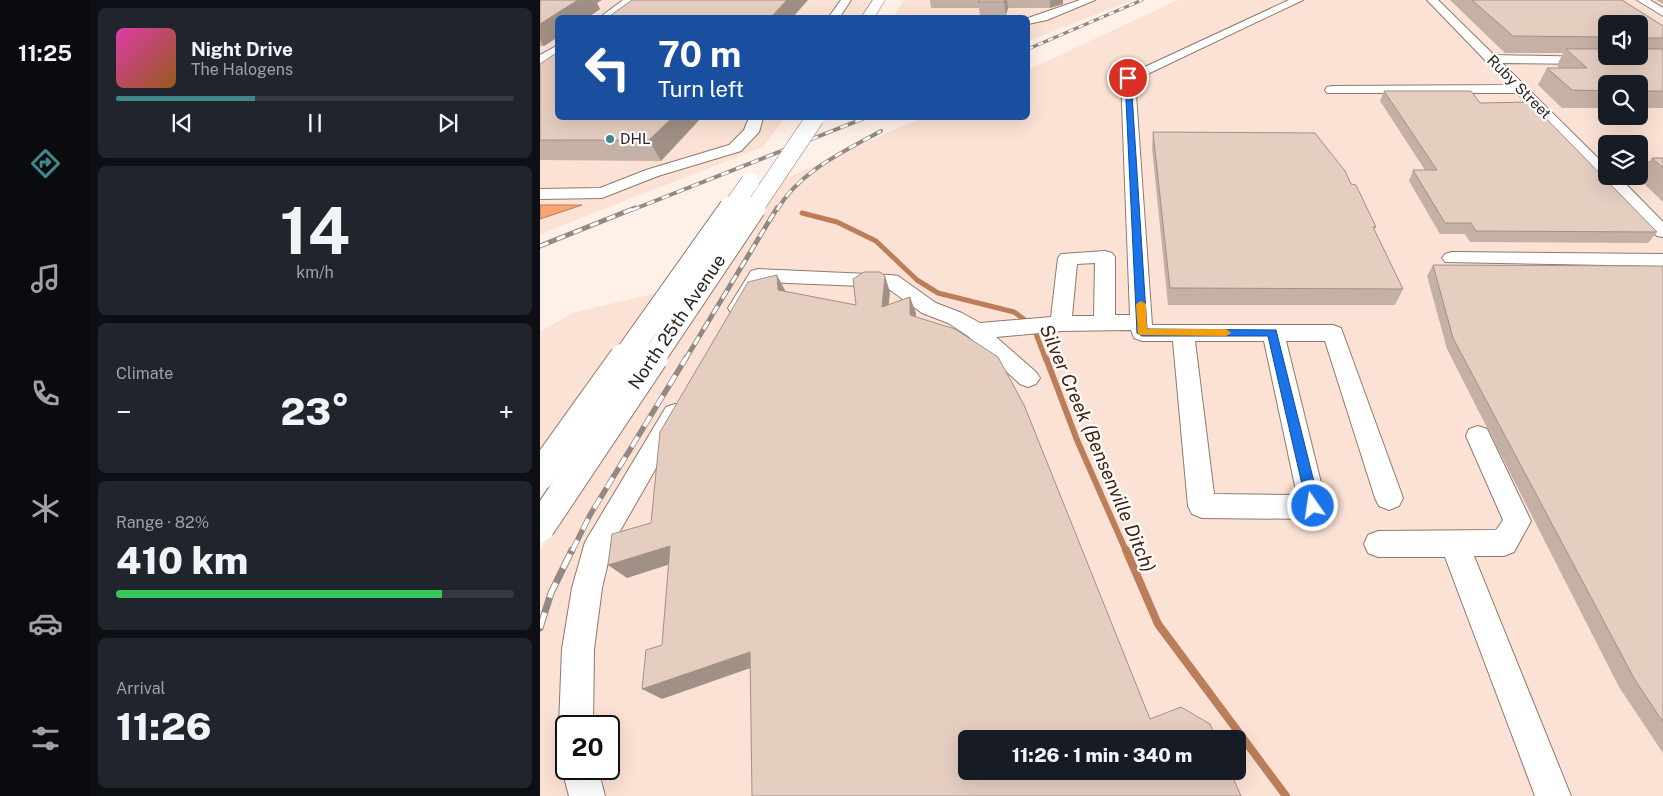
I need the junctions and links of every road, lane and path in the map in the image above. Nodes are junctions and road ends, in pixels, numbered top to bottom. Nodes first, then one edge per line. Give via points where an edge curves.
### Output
1 (630, 0) edge
2 (846, 0) edge
3 (880, 0) edge
4 (893, 0) edge
5 (1090, 0) edge
6 (1298, 0) edge
7 (1432, 0) edge
8 (1642, 0) edge
9 (1663, 12) edge
10 (608, 15) edge
11 (835, 15) edge
12 (869, 15) edge
13 (884, 15) edge
14 (1030, 21) edge
15 (555, 51) edge
16 (540, 61) edge
17 (1496, 64) junction
18 (1598, 65) edge
19 (1521, 89) junction
20 (1332, 90) dead end
21 (1481, 91) junction
22 (1535, 103) junction
23 (755, 120) edge
24 (795, 120) edge
25 (813, 120) edge
26 (1598, 165) edge
27 (1663, 165) edge
28 (1648, 167) edge
29 (1618, 185) edge
30 (540, 194) edge
31 (1663, 232) edge
32 (1452, 258) dead end
33 (1663, 260) edge
34 (1142, 322) junction
35 (1104, 323) junction
36 (728, 325) edge
37 (1054, 325) junction
38 (976, 331) junction
39 (1183, 333) junction
40 (1273, 333) junction
41 (1028, 378) dead end
42 (688, 392) edge
43 (1478, 436) dead end
44 (540, 475) edge
45 (1389, 498) dead end
46 (540, 526) edge
47 (1454, 543) junction
48 (1378, 544) dead end
49 (577, 715) edge
50 (583, 780) edge
51 (587, 796) edge
52 (1554, 796) edge

1 - 10 street
2 - 11 street
3 - 12 main road
4 - 13 main road
5 - 14 street
6 - 34 street via 1128,78
7 - 17 street, Ruby Street
8 - 9 street
15 - 16 street
17 - 18 street
17 - 19 street, Ruby Street
19 - 21 street
19 - 22 street, Ruby Street
20 - 21 street
21 - 22 street via 1494,101
22 - 26 street, Ruby Street
23 - 30 street via 751,132 735,148 652,173 602,193
24 - 44 main road, North 25th Avenue, bridge
25 - 46 main road, North 25th Avenue, bridge
27 - 28 street
29 - 31 street, Ruby Street
32 - 33 street
34 - 35 street
34 - 39 street via 1142,333
35 - 37 street
35 - 37 street via 1105,257 1068,258
36 - 38 street via 758,275 891,281 929,308
37 - 38 street
38 - 41 street
39 - 40 street
39 - 40 street via 1202,506 1313,506
40 - 45 street via 1333,333
42 - 49 street via 599,542 587,588 581,632
43 - 47 street via 1517,521 1504,543
47 - 48 street
47 - 52 street
50 - 51 street

